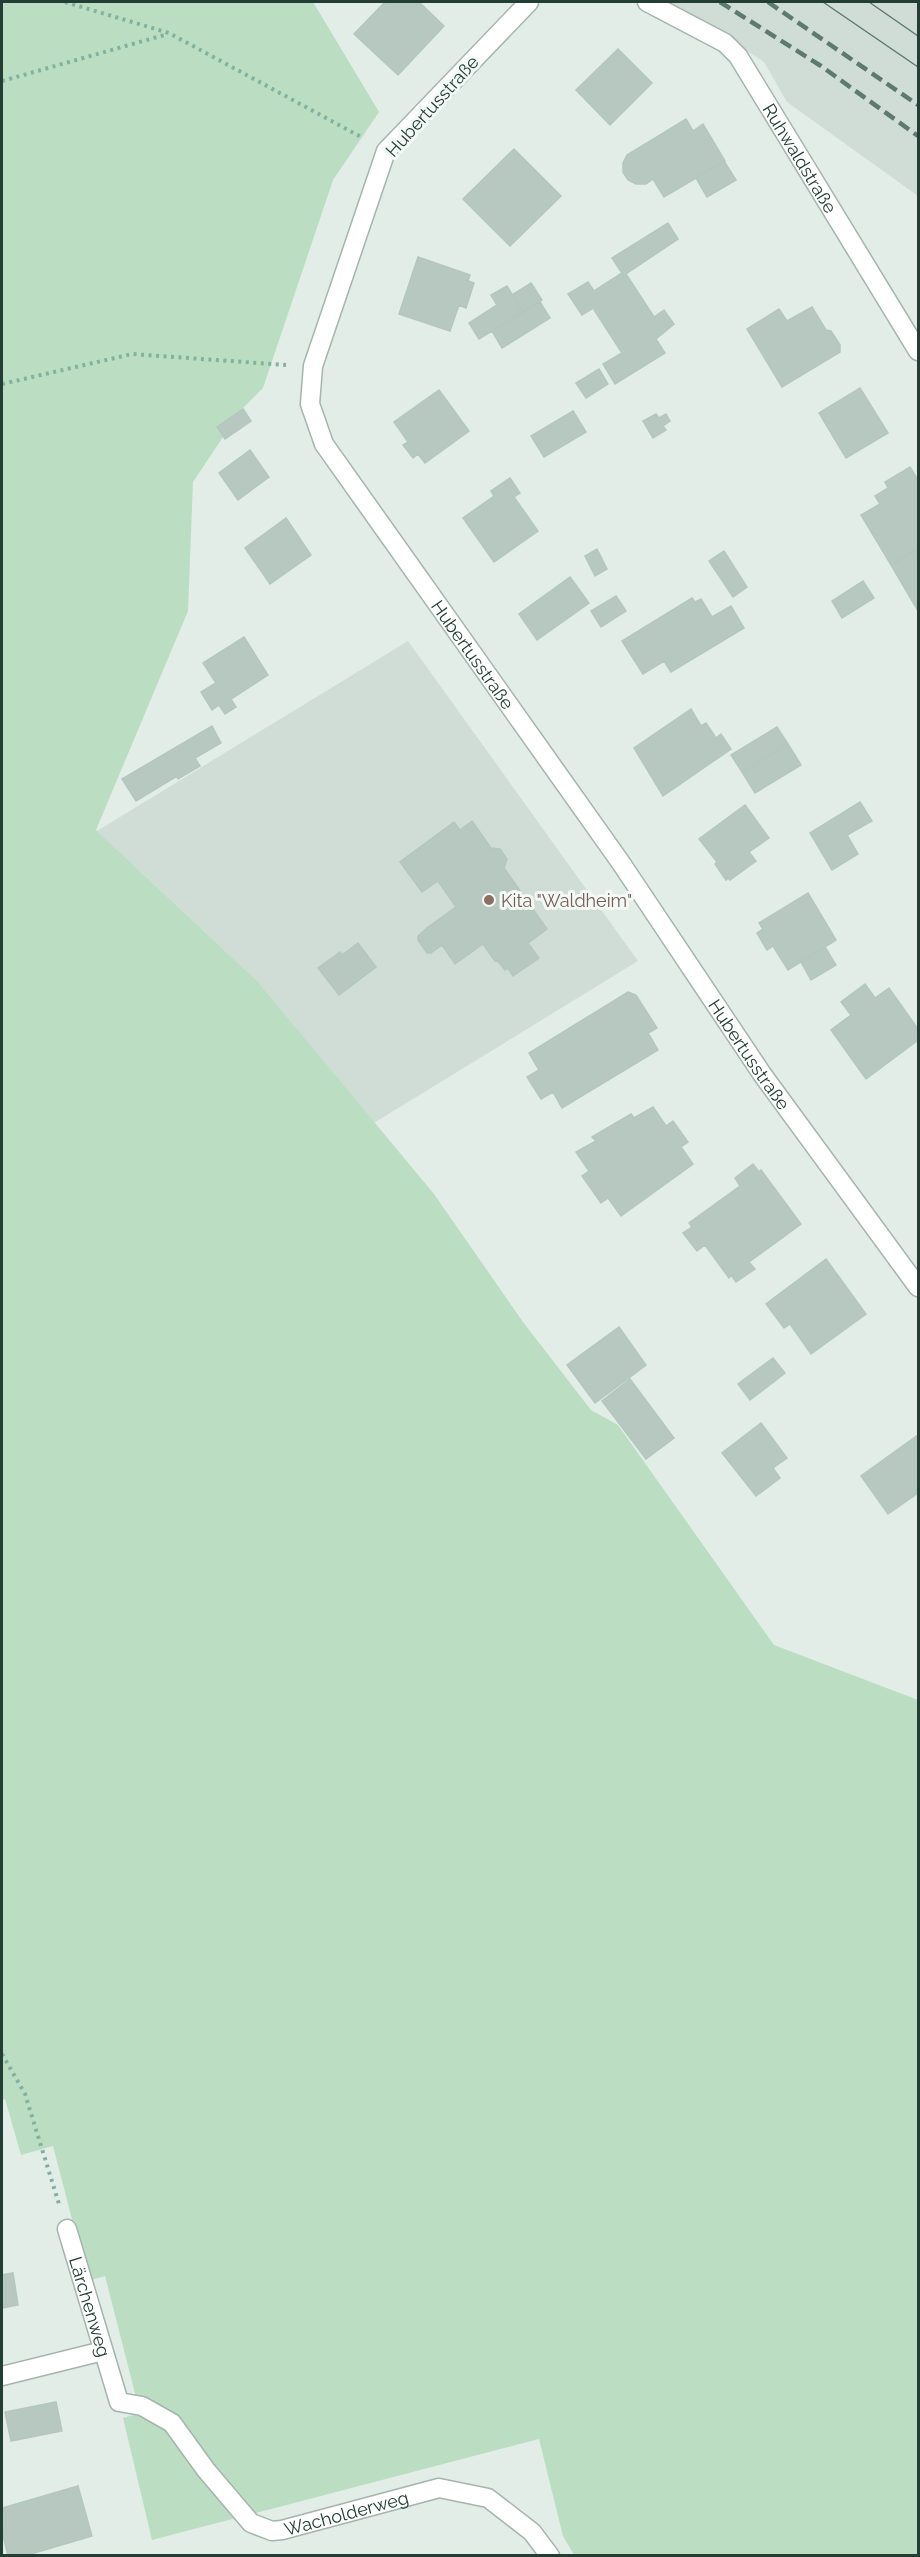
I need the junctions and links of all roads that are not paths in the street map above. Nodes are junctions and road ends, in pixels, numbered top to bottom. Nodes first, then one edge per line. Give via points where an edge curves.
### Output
1 (529, 2) edge
2 (647, 2) edge
3 (918, 351) edge
4 (918, 1287) edge
5 (67, 2229) road end
6 (104, 2351) junction
7 (2, 2376) edge
8 (550, 2556) edge

1 - 4 street, Hubertusstraße via 386,151 313,366 310,404 324,444 621,863 762,1074
2 - 3 street, Ruhwaldstraße via 725,43 738,56
5 - 6 street, Lärchenweg
6 - 7 street, Lärchenweg
6 - 8 street, Wacholderweg via 119,2402 142,2406 172,2423 251,2523 272,2531 282,2530 439,2488 488,2498 532,2532

